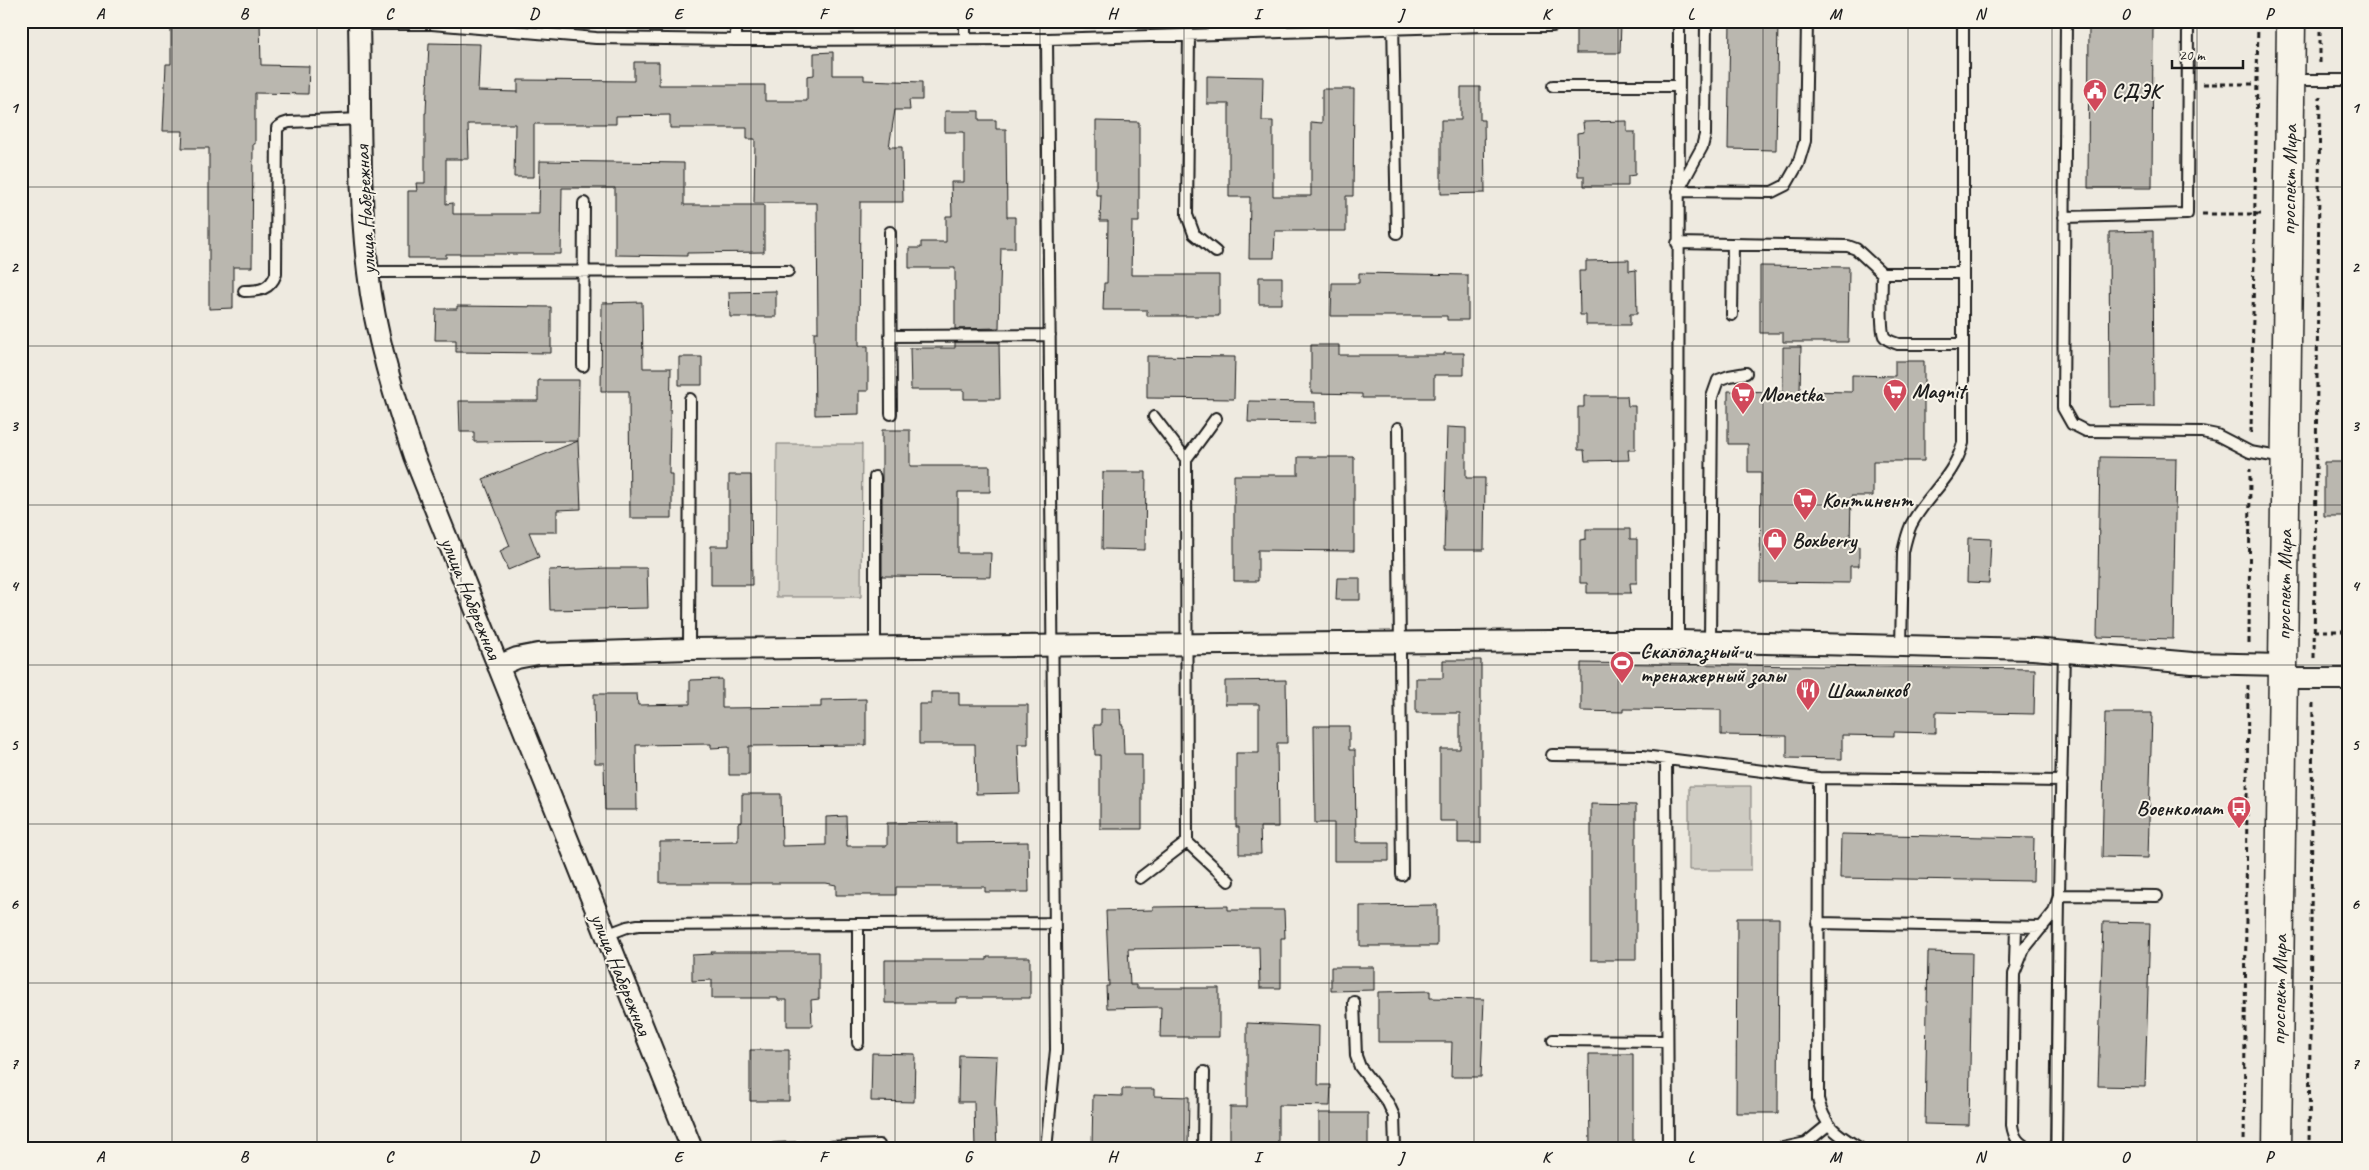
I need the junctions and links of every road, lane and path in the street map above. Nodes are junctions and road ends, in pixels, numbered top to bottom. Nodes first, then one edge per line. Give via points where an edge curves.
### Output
1 (736, 21) edge
2 (965, 21) edge
3 (1679, 21) edge
4 (1706, 21) edge
5 (1807, 21) edge
6 (1963, 21) edge
7 (2066, 21) edge
8 (2188, 21) edge
9 (2258, 21) edge
10 (2291, 21) edge
11 (2320, 21) edge
12 (359, 23) edge
13 (1393, 25) edge
14 (1553, 26) dead end
15 (1189, 35) junction
16 (965, 39) junction
17 (1047, 39) junction
18 (736, 40) junction
19 (2320, 79) junction
20 (2290, 80) junction
21 (2348, 80) edge
22 (2187, 84) junction
23 (2257, 84) junction
24 (1553, 86) dead end
25 (1679, 86) junction
26 (361, 119) junction
27 (1678, 191) junction
28 (584, 202) dead end
29 (2187, 214) junction
30 (2255, 214) junction
31 (2288, 214) junction
32 (2319, 214) junction
33 (2064, 217) junction
34 (890, 232) dead end
35 (1397, 233) dead end
36 (1678, 243) junction
37 (1733, 244) junction
38 (1216, 252) dead end
39 (788, 271) dead end
40 (368, 272) junction
41 (584, 272) junction
42 (1882, 273) junction
43 (1962, 273) junction
44 (244, 291) dead end
45 (1732, 314) dead end
46 (1050, 335) junction
47 (890, 336) junction
48 (1962, 344) junction
49 (583, 366) dead end
50 (1746, 372) dead end
51 (690, 399) dead end
52 (891, 414) dead end
53 (1154, 417) dead end
54 (1216, 418) dead end
55 (1398, 428) dead end
56 (2250, 452) junction
57 (2286, 458) junction
58 (1186, 459) junction
59 (875, 478) dead end
60 (2314, 631) junction
61 (2348, 631) edge
62 (1678, 641) junction
63 (1710, 641) junction
64 (1400, 642) junction
65 (1187, 644) junction
66 (1054, 646) junction
67 (1901, 646) junction
68 (875, 647) junction
69 (689, 649) junction
70 (2064, 650) junction
71 (2248, 664) junction
72 (498, 666) junction
73 (2283, 672) junction
74 (2313, 679) junction
75 (2348, 679) edge
76 (1552, 755) dead end
77 (1666, 759) junction
78 (1818, 778) junction
79 (2062, 781) junction
80 (1187, 842) junction
81 (1402, 875) dead end
82 (1140, 878) dead end
83 (1229, 881) dead end
84 (2059, 895) junction
85 (2157, 896) dead end
86 (1817, 922) junction
87 (1056, 923) junction
88 (858, 924) junction
89 (2016, 927) junction
90 (2042, 927) junction
91 (606, 935) junction
92 (2014, 974) junction
93 (1354, 1002) dead end
94 (1553, 1040) dead end
95 (1667, 1041) junction
96 (858, 1043) dead end
97 (1204, 1072) dead end
98 (1828, 1125) junction
99 (879, 1145) dead end
100 (692, 1149) edge
101 (775, 1149) edge
102 (1046, 1149) edge
103 (1203, 1149) edge
104 (1395, 1149) edge
105 (1668, 1149) edge
106 (1778, 1149) edge
107 (1860, 1149) edge
108 (2030, 1149) edge
109 (2056, 1149) edge
110 (2244, 1149) edge
111 (2277, 1149) edge
112 (2309, 1149) edge

1 - 18 lane
2 - 16 lane
3 - 25 lane
4 - 27 lane via 1705,135 1702,147
5 - 27 lane via 1805,141 1798,164 1786,184 1772,192
6 - 43 lane
7 - 33 lane
8 - 22 lane
9 - 23 path
10 - 20 main road, проспект Мира
11 - 19 path
12 - 18 lane via 432,24 596,38
12 - 26 street, улица Набережная
13 - 14 lane
13 - 15 lane
13 - 35 lane
15 - 17 lane
15 - 38 lane via 1187,216 1194,234
16 - 17 lane
16 - 18 lane
17 - 46 lane
19 - 20 lane
19 - 21 lane
19 - 32 path
20 - 31 main road, проспект Мира
22 - 23 path
22 - 29 lane
23 - 30 path
24 - 25 lane
25 - 27 lane
26 - 40 street, улица Набережная
26 - 44 lane via 289,122 278,128 276,274 268,287
27 - 36 lane
28 - 41 lane
29 - 30 path
29 - 33 lane
30 - 31 path
30 - 56 path
31 - 32 path
31 - 57 main road, проспект Мира
32 - 60 path
33 - 56 lane via 2063,408 2072,424 2086,431 2202,432 2217,435
34 - 47 lane
36 - 37 lane
36 - 62 lane
37 - 42 lane via 1848,246 1856,249
37 - 45 lane
39 - 41 lane
40 - 41 lane
40 - 72 street, улица Набережная via 380,346 414,456
41 - 49 lane
42 - 43 lane
42 - 48 lane via 1882,326 1889,341 1898,344
43 - 48 lane
46 - 47 lane
46 - 66 lane
47 - 52 lane
48 - 67 lane via 1963,444 1952,471 1912,524 1906,538
50 - 63 lane via 1718,380 1712,397
51 - 69 lane
53 - 58 lane
54 - 58 lane
55 - 64 lane
56 - 57 lane
56 - 71 path
57 - 73 main road, проспект Мира
58 - 65 lane
59 - 68 lane
60 - 61 path
60 - 74 path
62 - 63 street
62 - 64 street
63 - 67 street
64 - 65 street
64 - 81 lane
65 - 66 street
65 - 80 lane
66 - 68 street
66 - 87 lane
67 - 70 street
68 - 69 street
69 - 72 street via 538,654
70 - 71 street via 2192,664
70 - 79 lane
71 - 73 street
71 - 110 path
72 - 91 street, улица Набережная
73 - 74 street
73 - 111 main road, проспект Мира
74 - 75 street
74 - 112 path
76 - 77 lane
77 - 78 lane
77 - 95 lane
78 - 79 lane
78 - 86 lane
79 - 84 lane
80 - 82 lane
80 - 83 lane
84 - 85 lane
84 - 90 lane via 2054,912
84 - 109 lane
86 - 89 lane
86 - 98 lane via 1818,1099
87 - 88 lane
87 - 102 lane via 1056,1050
88 - 91 lane via 638,925
88 - 96 lane
89 - 90 lane
89 - 92 lane
90 - 92 lane via 2024,949
91 - 100 street, улица Набережная
92 - 108 lane via 2012,1125 2014,1136 2021,1145
93 - 104 lane via 1356,1056 1360,1067 1394,1116
94 - 95 lane
95 - 105 lane
97 - 103 lane
98 - 106 lane via 1806,1143
98 - 107 lane
99 - 101 lane

